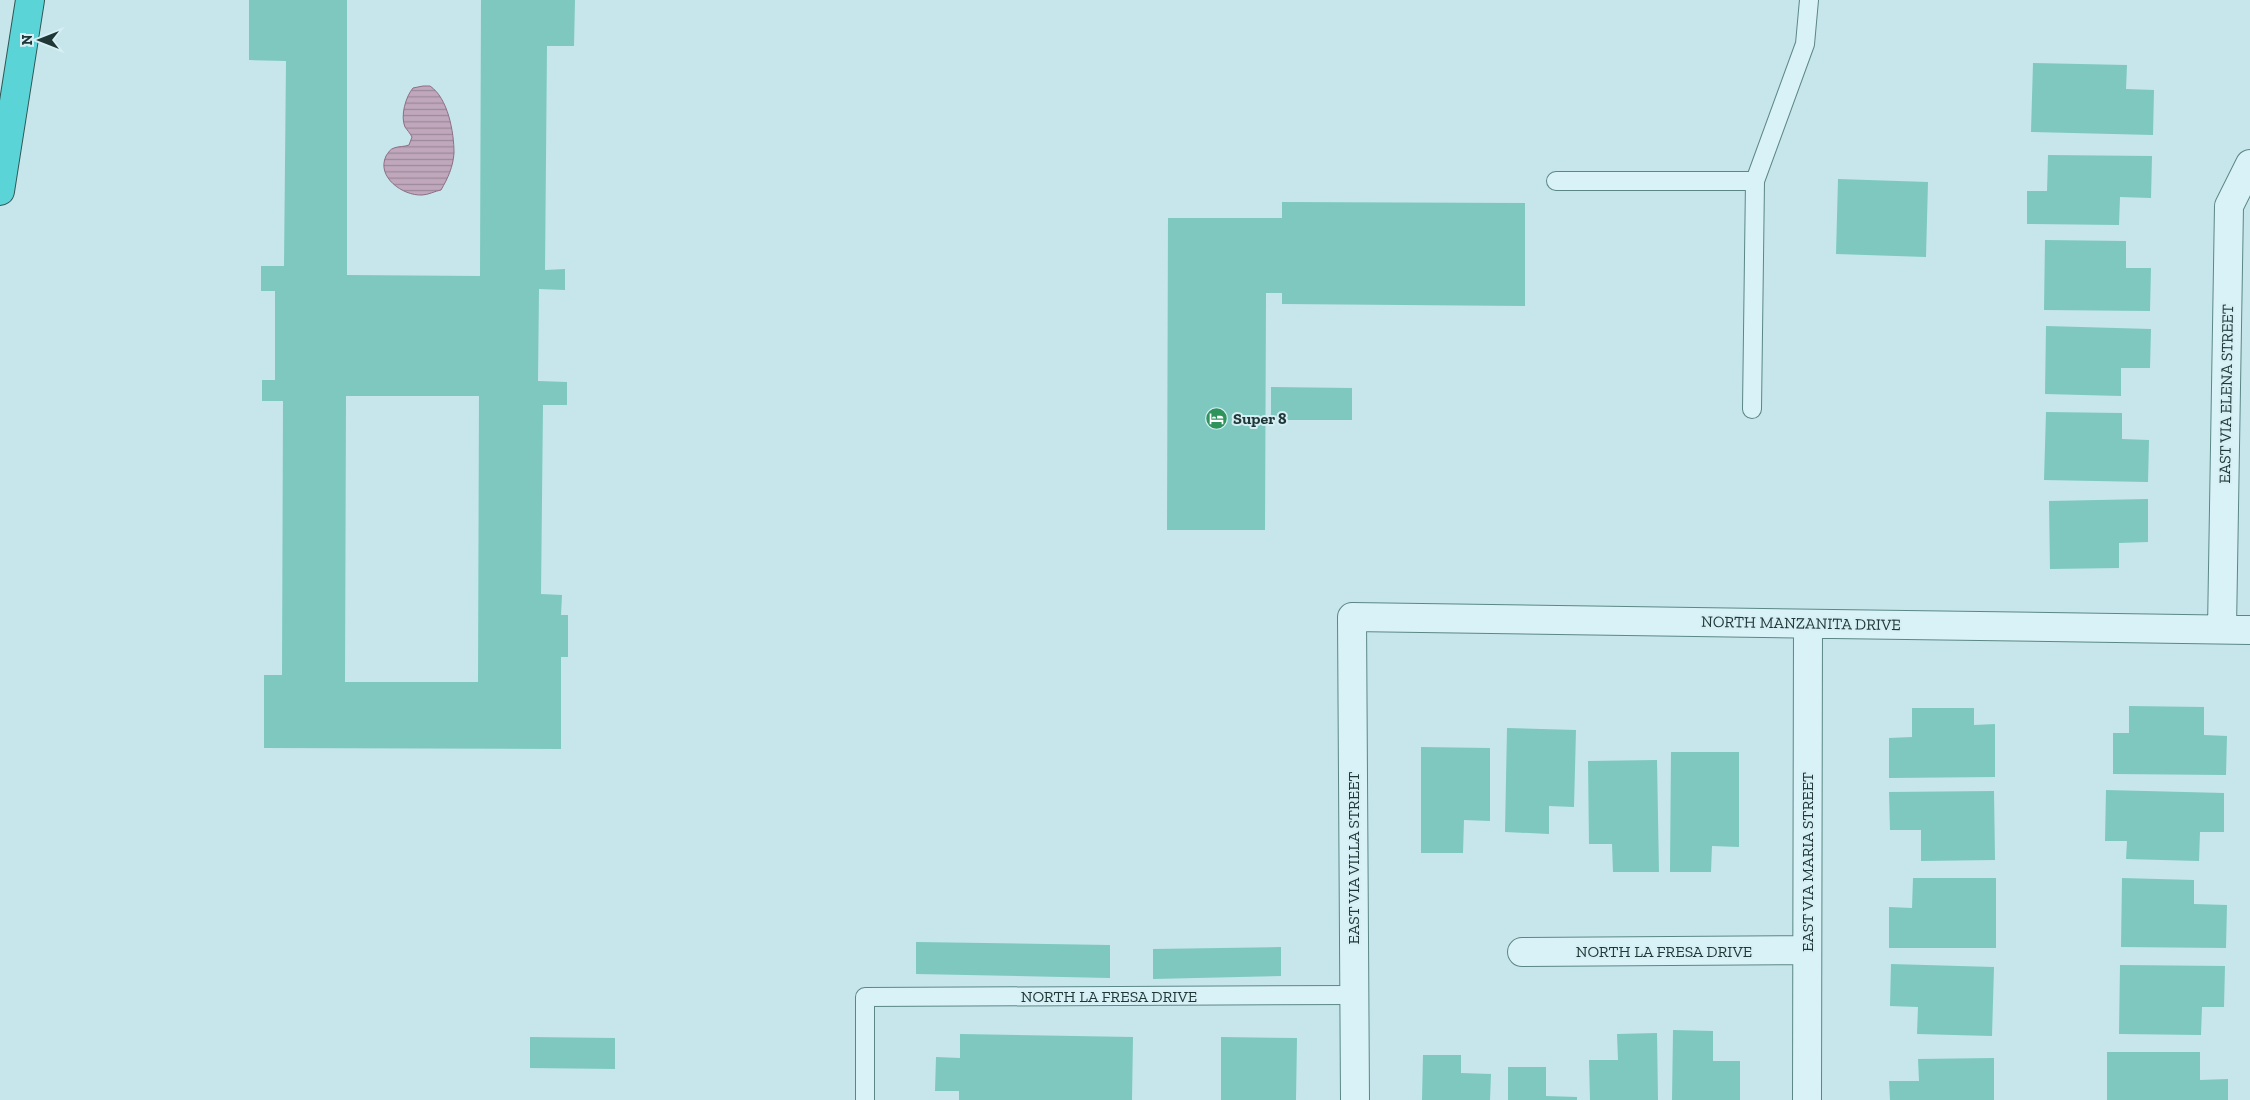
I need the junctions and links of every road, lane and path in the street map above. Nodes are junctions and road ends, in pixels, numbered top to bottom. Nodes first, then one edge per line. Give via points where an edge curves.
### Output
1 (30, 0) edge
2 (1809, 0) edge
3 (2250, 164) edge
4 (1556, 181) dead end
5 (1755, 181) junction
6 (0, 191) edge
7 (1752, 409) dead end
8 (1352, 616) joint
9 (1808, 624) junction
10 (2222, 629) junction
11 (2250, 630) edge
12 (1806, 950) junction
13 (1522, 952) dead end
14 (1354, 995) junction
15 (865, 1100) edge
16 (1355, 1100) edge
17 (1807, 1100) edge

1 - 6 highway
2 - 5 lane via 1805,44
3 - 10 street, EAST VIA ELENA STREET via 2230,206
4 - 5 lane
5 - 7 lane
8 - 9 street, NORTH MANZANITA DRIVE
8 - 14 street, EAST VIA VILLA STREET
9 - 10 street, NORTH MANZANITA DRIVE
9 - 12 street, EAST VIA MARIA STREET
10 - 11 street, NORTH MANZANITA DRIVE
12 - 13 street, NORTH LA FRESA DRIVE
12 - 17 street, EAST VIA MARIA STREET
14 - 15 lane, NORTH LA FRESA DRIVE via 864,997
14 - 16 street, EAST VIA VILLA STREET

